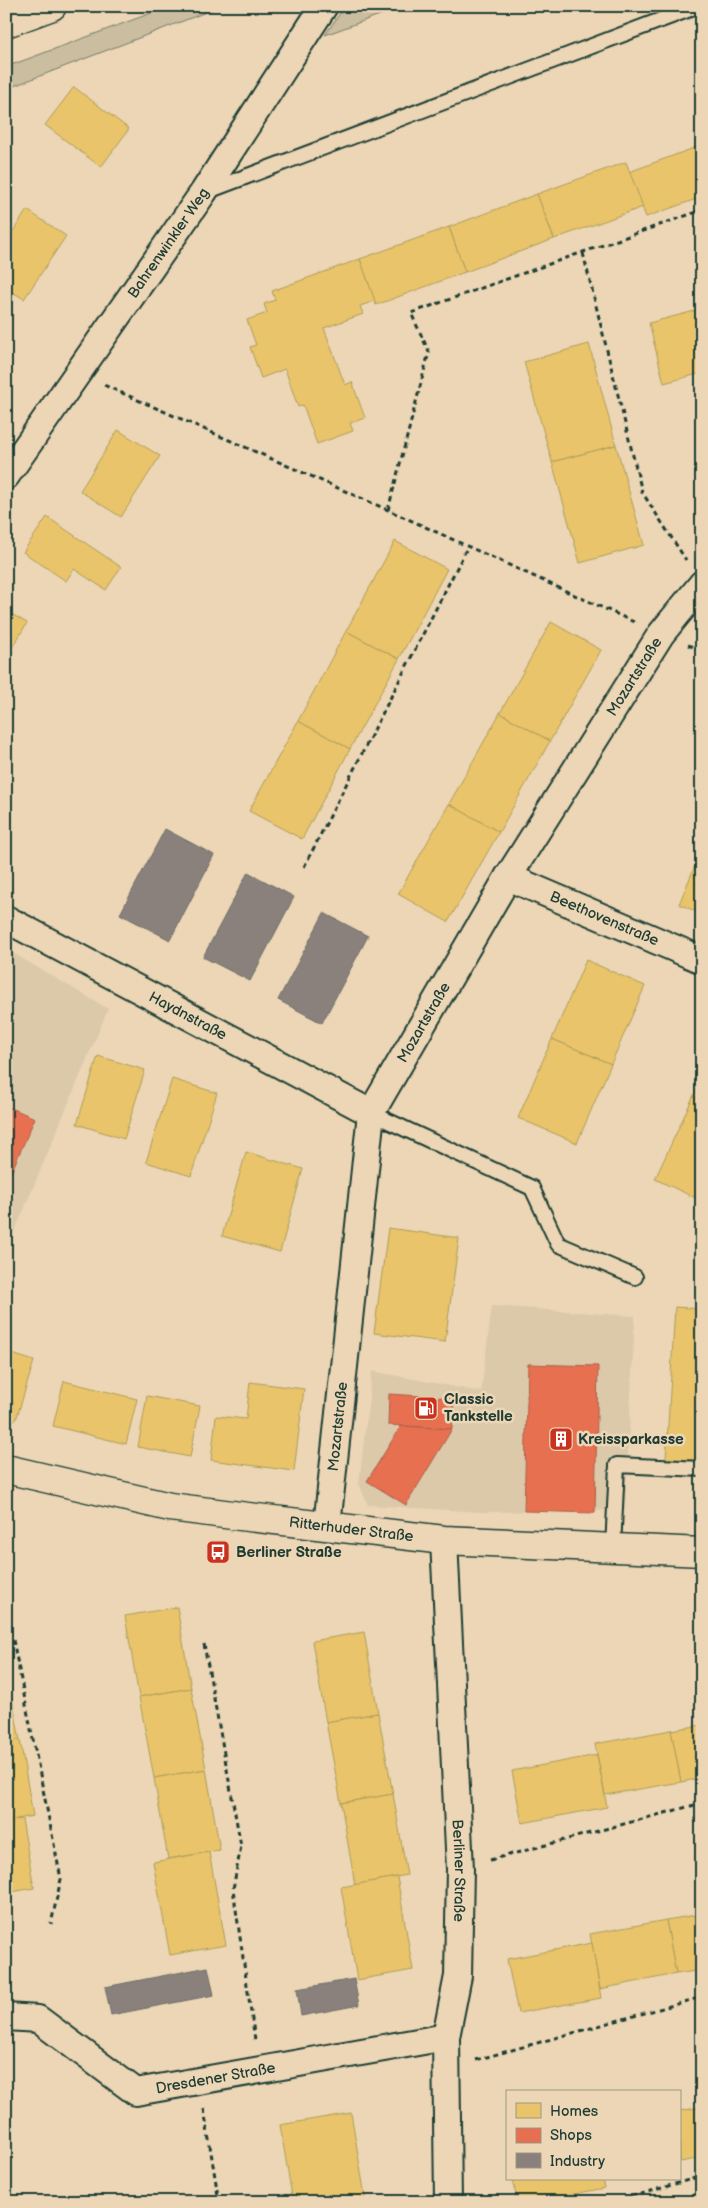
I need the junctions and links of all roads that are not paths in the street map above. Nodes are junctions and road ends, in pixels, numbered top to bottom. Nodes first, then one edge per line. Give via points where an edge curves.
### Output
1 (52, 6) edge
2 (324, 6) edge
3 (698, 6) edge
4 (6, 23) edge
5 (203, 192) junction
6 (6, 476) edge
7 (702, 584) edge
8 (508, 877) junction
9 (6, 919) edge
10 (702, 960) edge
11 (371, 1113) junction
12 (635, 1277) dead end
13 (6, 1469) edge
14 (702, 1469) edge
15 (327, 1526) junction
16 (444, 1540) junction
17 (613, 1549) junction
18 (702, 1552) edge
19 (6, 2017) edge
20 (446, 2037) junction
21 (448, 2202) edge

1 - 4 street
2 - 5 street, Bahrenwinkler Weg
3 - 5 lane
5 - 6 street, Bahrenwinkler Weg
7 - 8 street, Mozartstraße via 661,634
8 - 10 street, Beethovenstraße
8 - 11 street, Mozartstraße
9 - 11 street, Haydnstraße
11 - 12 lane via 532,1188 558,1244
11 - 15 street, Mozartstraße
13 - 15 street, Ritterhuder Straße via 170,1507
14 - 17 lane via 617,1465
15 - 16 street, Ritterhuder Straße
16 - 17 street, Ritterhuder Straße
16 - 20 street, Berliner Straße via 460,1869 458,1976
17 - 18 street, Ritterhuder Straße
19 - 20 street, Dresdener Straße via 38,2019 136,2092
20 - 21 street, Berliner Straße

